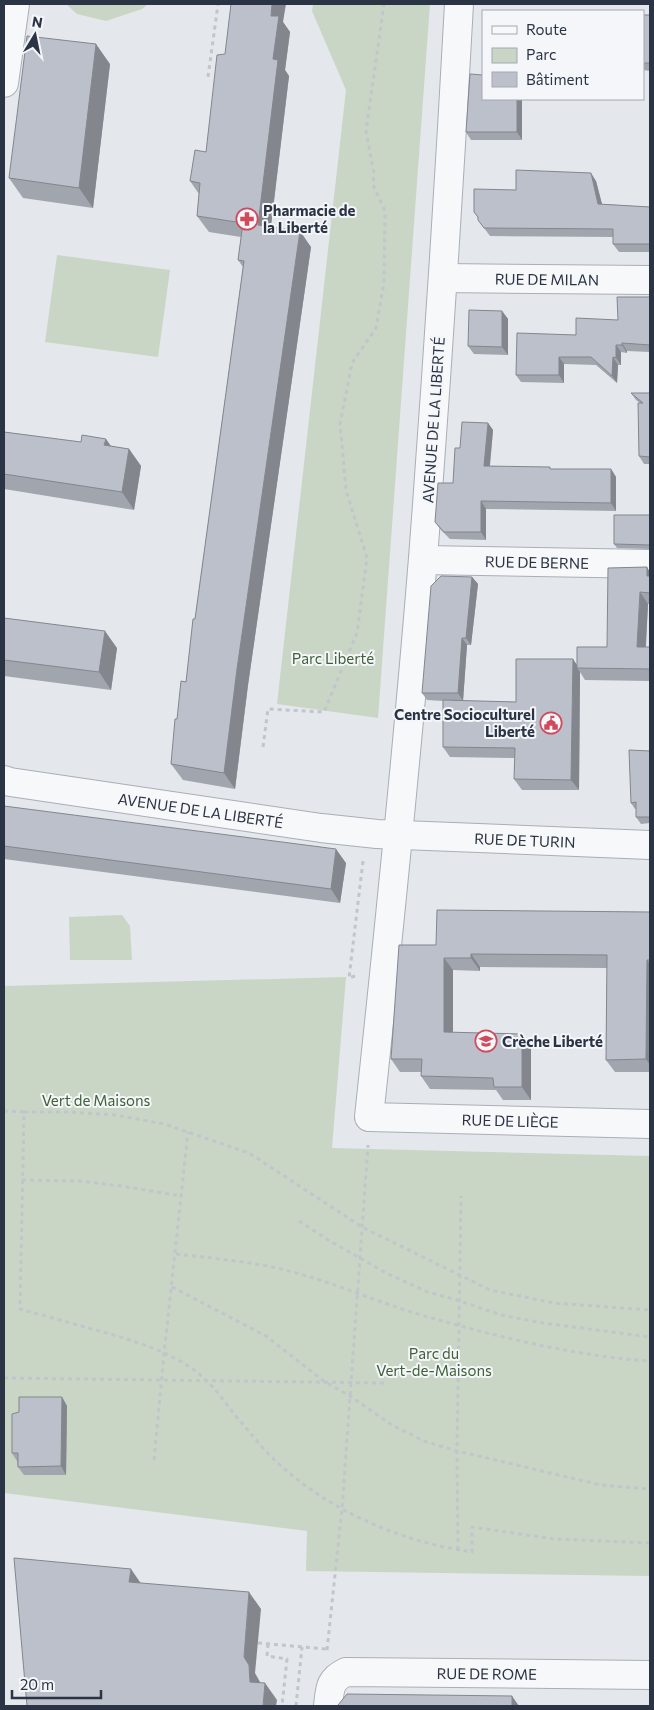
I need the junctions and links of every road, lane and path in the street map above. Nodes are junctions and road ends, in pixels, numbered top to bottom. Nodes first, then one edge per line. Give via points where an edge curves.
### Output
1 (15, 4) edge
2 (218, 4) edge
3 (384, 4) edge
4 (459, 4) edge
5 (208, 77) dead end
6 (4, 83) edge
7 (443, 278) junction
8 (650, 280) edge
9 (423, 560) junction
10 (650, 564) edge
11 (263, 747) dead end
12 (4, 780) edge
13 (399, 835) junction
14 (650, 845) edge
15 (4, 1111) edge
16 (24, 1112) junction
17 (369, 1117) junction
18 (650, 1124) edge
19 (188, 1132) junction
20 (22, 1180) junction
21 (181, 1196) junction
22 (461, 1196) dead end
23 (299, 1221) dead end
24 (362, 1227) junction
25 (176, 1254) junction
26 (360, 1258) junction
27 (460, 1274) junction
28 (172, 1287) junction
29 (357, 1294) junction
30 (460, 1301) junction
31 (650, 1310) edge
32 (459, 1324) junction
33 (650, 1337) edge
34 (164, 1354) junction
35 (650, 1361) edge
36 (4, 1378) edge
37 (161, 1381) junction
38 (208, 1382) junction
39 (325, 1382) junction
40 (351, 1382) junction
41 (384, 1383) dead end
42 (350, 1396) junction
43 (457, 1451) junction
44 (154, 1460) dead end
45 (650, 1489) edge
46 (342, 1509) junction
47 (650, 1543) edge
48 (458, 1550) junction
49 (258, 1643) dead end
50 (268, 1644) junction
51 (302, 1647) junction
52 (327, 1649) junction
53 (650, 1675) edge
54 (329, 1696) edge
55 (282, 1706) edge
56 (296, 1706) edge

1 - 6 street
2 - 5 path
3 - 11 path via 366,131 374,173 373,185 385,211 384,282 376,328 352,363 340,424 346,490 367,558 357,633 324,712 268,709
4 - 7 street, AVENUE DE LA LIBERTÉ
7 - 8 street, RUE DE MILAN
7 - 9 street, AVENUE DE LA LIBERTÉ
9 - 10 street, RUE DE BERNE
9 - 13 street, AVENUE DE LA LIBERTÉ
12 - 13 street, AVENUE DE LA LIBERTÉ via 321,828
13 - 14 street, RUE DE TURIN
13 - 17 street, AVENUE DE LA LIBERTÉ
15 - 16 path
16 - 19 path via 116,1115
16 - 20 path
17 - 18 street, RUE DE LIÈGE
17 - 24 path
19 - 21 path
19 - 24 path via 249,1153
20 - 21 path via 79,1181
20 - 34 path via 20,1309 144,1344
21 - 25 path
22 - 27 path
23 - 26 path
24 - 26 path
24 - 27 path
25 - 28 path
25 - 29 path via 282,1269
26 - 29 path
26 - 30 path via 428,1292
27 - 30 path
27 - 31 path via 490,1290 554,1303
28 - 34 path
28 - 39 path via 266,1336
29 - 32 path
29 - 40 path
30 - 32 path
30 - 33 path via 501,1315
32 - 35 path via 530,1343
32 - 43 path
34 - 37 path
34 - 38 path via 188,1366
36 - 37 path
37 - 38 path
37 - 44 path
38 - 39 path
38 - 46 path via 269,1454 303,1484
39 - 40 path
39 - 42 path
40 - 41 path
40 - 42 path
42 - 43 path via 424,1442
42 - 46 path
43 - 45 path via 601,1485
43 - 48 path
46 - 48 path via 398,1535
46 - 52 path
47 - 48 path via 554,1539 472,1527 472,1552
49 - 50 path
50 - 51 path
50 - 55 path via 267,1656 287,1658
51 - 52 path
51 - 56 path
52 - 54 path
53 - 54 street, RUE DE ROME via 346,1672 336,1676

